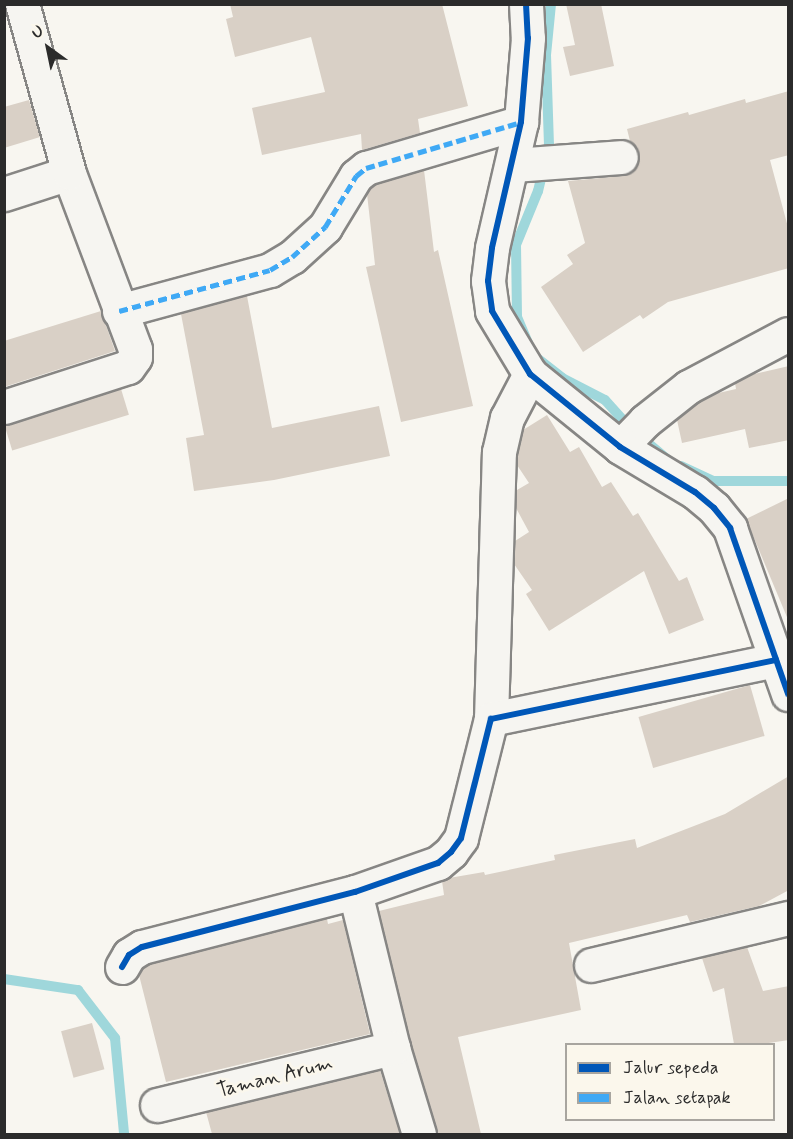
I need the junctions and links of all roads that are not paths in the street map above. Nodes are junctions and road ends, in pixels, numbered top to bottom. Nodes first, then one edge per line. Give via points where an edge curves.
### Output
1 (22, 4) edge
2 (526, 4) edge
3 (521, 122) junction
4 (621, 157) dead end
5 (522, 164) junction
6 (69, 173) junction
7 (4, 194) edge
8 (119, 311) junction
9 (789, 334) edge
10 (530, 374) junction
11 (4, 407) edge
12 (630, 437) junction
13 (776, 660) junction
14 (789, 694) edge
15 (491, 719) junction
16 (355, 892) junction
17 (789, 918) edge
18 (591, 965) dead end
19 (122, 967) dead end
20 (393, 1047) junction
21 (157, 1105) dead end
22 (419, 1134) edge

1 - 6 street
2 - 3 street via 528,38
3 - 5 street
3 - 8 street via 366,168 356,176 325,227 292,257 270,270
4 - 5 street
5 - 10 street via 492,248 488,281 492,311
6 - 7 street
6 - 8 street
8 - 11 street via 135,349 128,367
9 - 12 street via 688,387
10 - 12 street
10 - 15 street via 507,418 499,452
12 - 13 street via 714,508 730,528
13 - 14 street
13 - 15 street
15 - 16 street via 461,838 452,852 438,863
16 - 19 street via 142,947 129,955
16 - 20 street
17 - 18 street
20 - 21 street, Taman Arum
20 - 22 street

